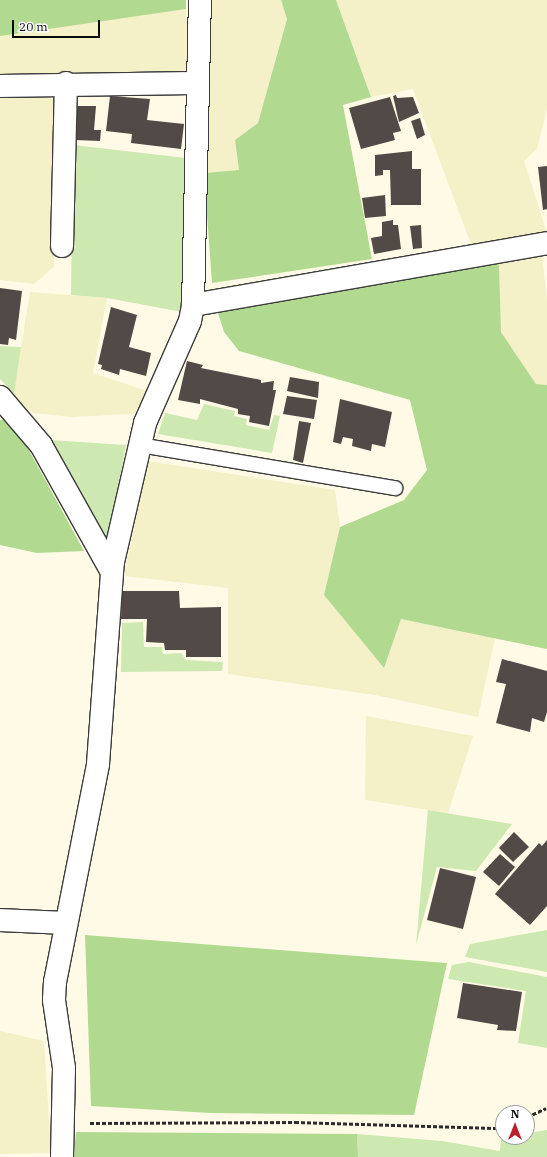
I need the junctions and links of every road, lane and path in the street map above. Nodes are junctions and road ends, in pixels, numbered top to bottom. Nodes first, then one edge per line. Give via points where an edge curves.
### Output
1 (200, 0) edge
2 (66, 83) junction
3 (198, 83) junction
4 (0, 86) edge
5 (547, 243) edge
6 (62, 246) dead end
7 (193, 305) junction
8 (0, 397) edge
9 (140, 445) junction
10 (395, 488) dead end
11 (112, 572) junction
12 (0, 920) edge
13 (66, 923) junction
14 (546, 1108) edge
15 (535, 1113) edge
16 (64, 1123) junction
17 (495, 1128) edge
18 (62, 1157) edge

1 - 3 street
2 - 3 street
2 - 4 street
2 - 6 street
3 - 7 street
5 - 7 street
7 - 9 street via 190,321 145,423
8 - 11 street via 41,445
9 - 10 lane
9 - 11 street
11 - 13 street via 98,764
12 - 13 street
13 - 16 street via 54,1000 64,1068
14 - 15 path
16 - 17 path via 295,1122
16 - 18 street

